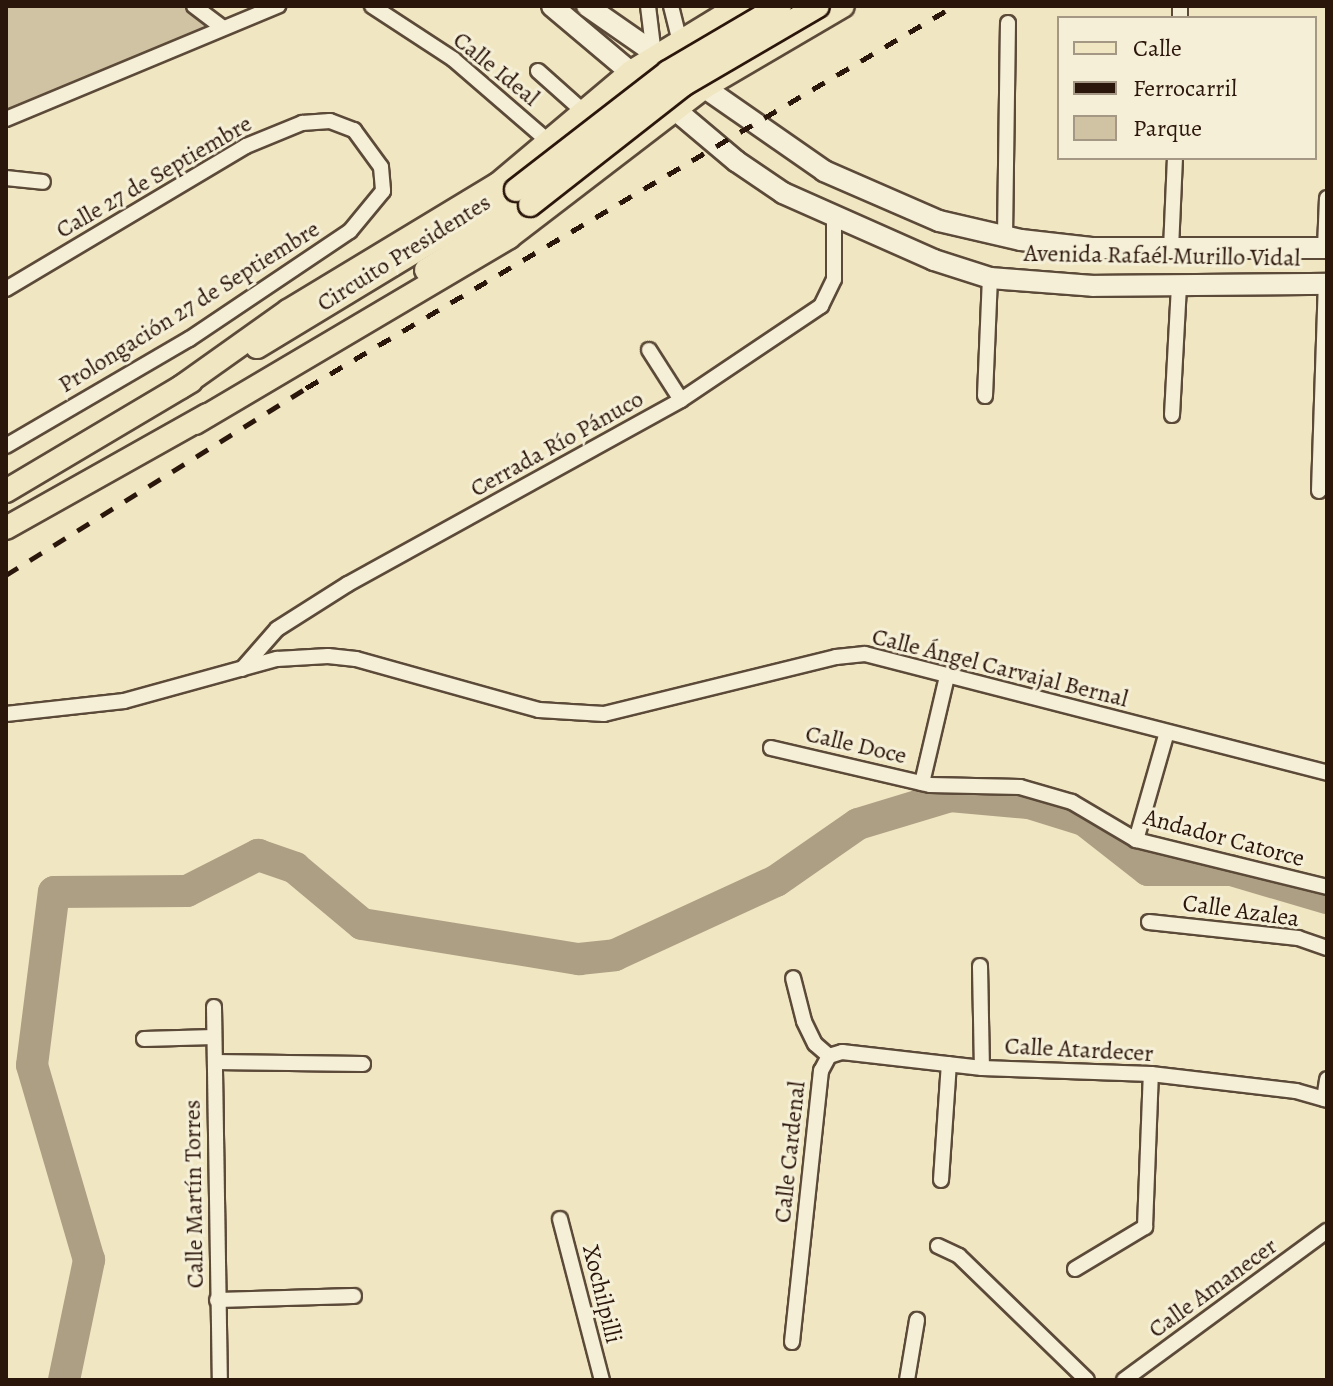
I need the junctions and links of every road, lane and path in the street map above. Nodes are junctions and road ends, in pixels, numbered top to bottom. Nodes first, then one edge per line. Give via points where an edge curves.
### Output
1 (194, 6) edge
2 (278, 6) edge
3 (372, 6) edge
4 (552, 6) edge
5 (587, 6) edge
6 (648, 6) edge
7 (671, 6) edge
8 (739, 6) edge
9 (780, 6) edge
10 (795, 6) edge
11 (843, 6) edge
12 (819, 12) edge
13 (1008, 23) dead end
14 (222, 27) junction
15 (679, 39) junction
16 (654, 55) junction
17 (538, 71) dead end
18 (631, 72) junction
19 (703, 88) junction
20 (589, 108) junction
21 (676, 109) junction
22 (6, 119) edge
23 (549, 142) junction
24 (625, 146) junction
25 (1175, 160) edge
26 (6, 178) edge
27 (43, 182) dead end
28 (383, 191) joint
29 (523, 198) junction
30 (1327, 198) edge
31 (834, 220) junction
32 (1005, 237) junction
33 (1326, 248) edge
34 (1171, 249) junction
35 (990, 278) junction
36 (1326, 284) edge
37 (1179, 285) junction
38 (6, 289) edge
39 (649, 350) dead end
40 (181, 387) junction
41 (985, 396) dead end
42 (681, 400) junction
43 (1172, 415) dead end
44 (195, 423) junction
45 (6, 446) edge
46 (9, 489) edge
47 (1319, 491) dead end
48 (6, 530) edge
49 (242, 670) junction
50 (947, 676) junction
51 (6, 714) edge
52 (1167, 732) junction
53 (771, 748) dead end
54 (1327, 773) edge
55 (926, 784) junction
56 (1136, 840) junction
57 (1327, 887) edge
58 (1149, 922) dead end
59 (1327, 948) edge
60 (980, 966) dead end
61 (793, 978) dead end
62 (214, 1007) dead end
63 (214, 1037) junction
64 (144, 1039) dead end
65 (829, 1056) junction
66 (215, 1062) junction
67 (363, 1064) dead end
68 (949, 1064) junction
69 (982, 1068) junction
70 (1151, 1074) junction
71 (1327, 1079) edge
72 (1325, 1100) edge
73 (941, 1180) dead end
74 (560, 1219) dead end
75 (1327, 1231) edge
76 (938, 1246) dead end
77 (1075, 1269) dead end
78 (354, 1296) dead end
79 (217, 1300) junction
80 (917, 1320) dead end
81 (792, 1342) dead end
82 (220, 1380) edge
83 (602, 1380) edge
84 (907, 1380) edge
85 (1087, 1380) edge
86 (1124, 1380) edge

1 - 14 street
2 - 14 street
3 - 23 street, Calle Ideal via 453,59
4 - 18 main road, Avenida Rafaél Murillo Vidal
5 - 16 main road, Avenida Rafaél Murillo Vidal
6 - 16 street
7 - 15 street
8 - 15 main road
9 - 29 main road, Circuito Presidentes, bridge via 668,72
10 - 12 main road via 803,14
11 - 12 main road
12 - 19 main road
12 - 29 main road, Circuito Presidentes, bridge via 683,85
13 - 32 street
14 - 22 street
15 - 16 main road
16 - 18 main road
16 - 19 main road, Avenida Rafaél Murillo Vidal
17 - 20 street
18 - 20 main road
18 - 21 main road, Avenida Rafaél Murillo Vidal
19 - 21 main road
19 - 32 main road, Avenida Rafaél Murillo Vidal via 824,171 878,199
20 - 23 main road
20 - 24 main road via 616,121
21 - 24 main road
21 - 31 main road, Avenida Rafaél Murillo Vidal via 736,161
23 - 40 main road via 498,184 288,311
24 - 44 main road via 509,237
25 - 34 street
26 - 27 street
28 - 38 street, Calle 27 de Septiembre via 381,167 354,130 330,121 302,123 246,146
28 - 45 street, Prolongación 27 de Septiembre via 371,211 338,239 189,339
29 - 40 main road, Circuito Presidentes
29 - 44 main road, Circuito Presidentes
30 - 33 street
31 - 35 main road, Avenida Rafaél Murillo Vidal
31 - 42 street, Cerrada Río Pánuco via 834,279 821,306
32 - 34 main road, Avenida Rafaél Murillo Vidal via 1092,248
33 - 34 main road, Avenida Rafaél Murillo Vidal
35 - 37 main road, Avenida Rafaél Murillo Vidal
35 - 41 street
36 - 37 main road, Avenida Rafaél Murillo Vidal
36 - 47 street
37 - 43 street
39 - 42 street
40 - 46 main road, Circuito Presidentes
42 - 49 street, Cerrada Río Pánuco via 348,584 277,629
44 - 48 main road, Circuito Presidentes
49 - 50 street, Calle Ángel Carvajal Bernal via 277,659 356,659 572,715 632,709 836,657 865,654
49 - 51 street, Calle Ángel Carvajal Bernal via 124,701
50 - 52 street, Calle Ángel Carvajal Bernal
50 - 55 street
52 - 54 street, Calle Ángel Carvajal Bernal
52 - 56 street
53 - 55 street, Calle Doce
55 - 56 street, Andador Catorce via 1020,787 1072,802
56 - 57 street, Andador Catorce
58 - 59 street, Calle Azalea via 1298,938
60 - 69 street
61 - 65 street, Calle Cardenal via 804,1021 815,1044
62 - 63 street, Calle Martín Torres
63 - 64 street
63 - 66 street, Calle Martín Torres
65 - 68 street, Calle Atardecer via 842,1052
65 - 81 street, Calle Cardenal via 821,1071
66 - 67 street
66 - 79 street, Calle Martín Torres
68 - 69 street, Calle Atardecer
68 - 73 street
69 - 70 street, Calle Atardecer
70 - 72 street, Calle Atardecer via 1296,1091
70 - 77 street via 1145,1227
71 - 72 street
74 - 83 street, Xochilpilli
75 - 86 street, Calle Amanecer
76 - 85 street via 959,1256
78 - 79 street
79 - 82 street, Calle Martín Torres
80 - 84 street

